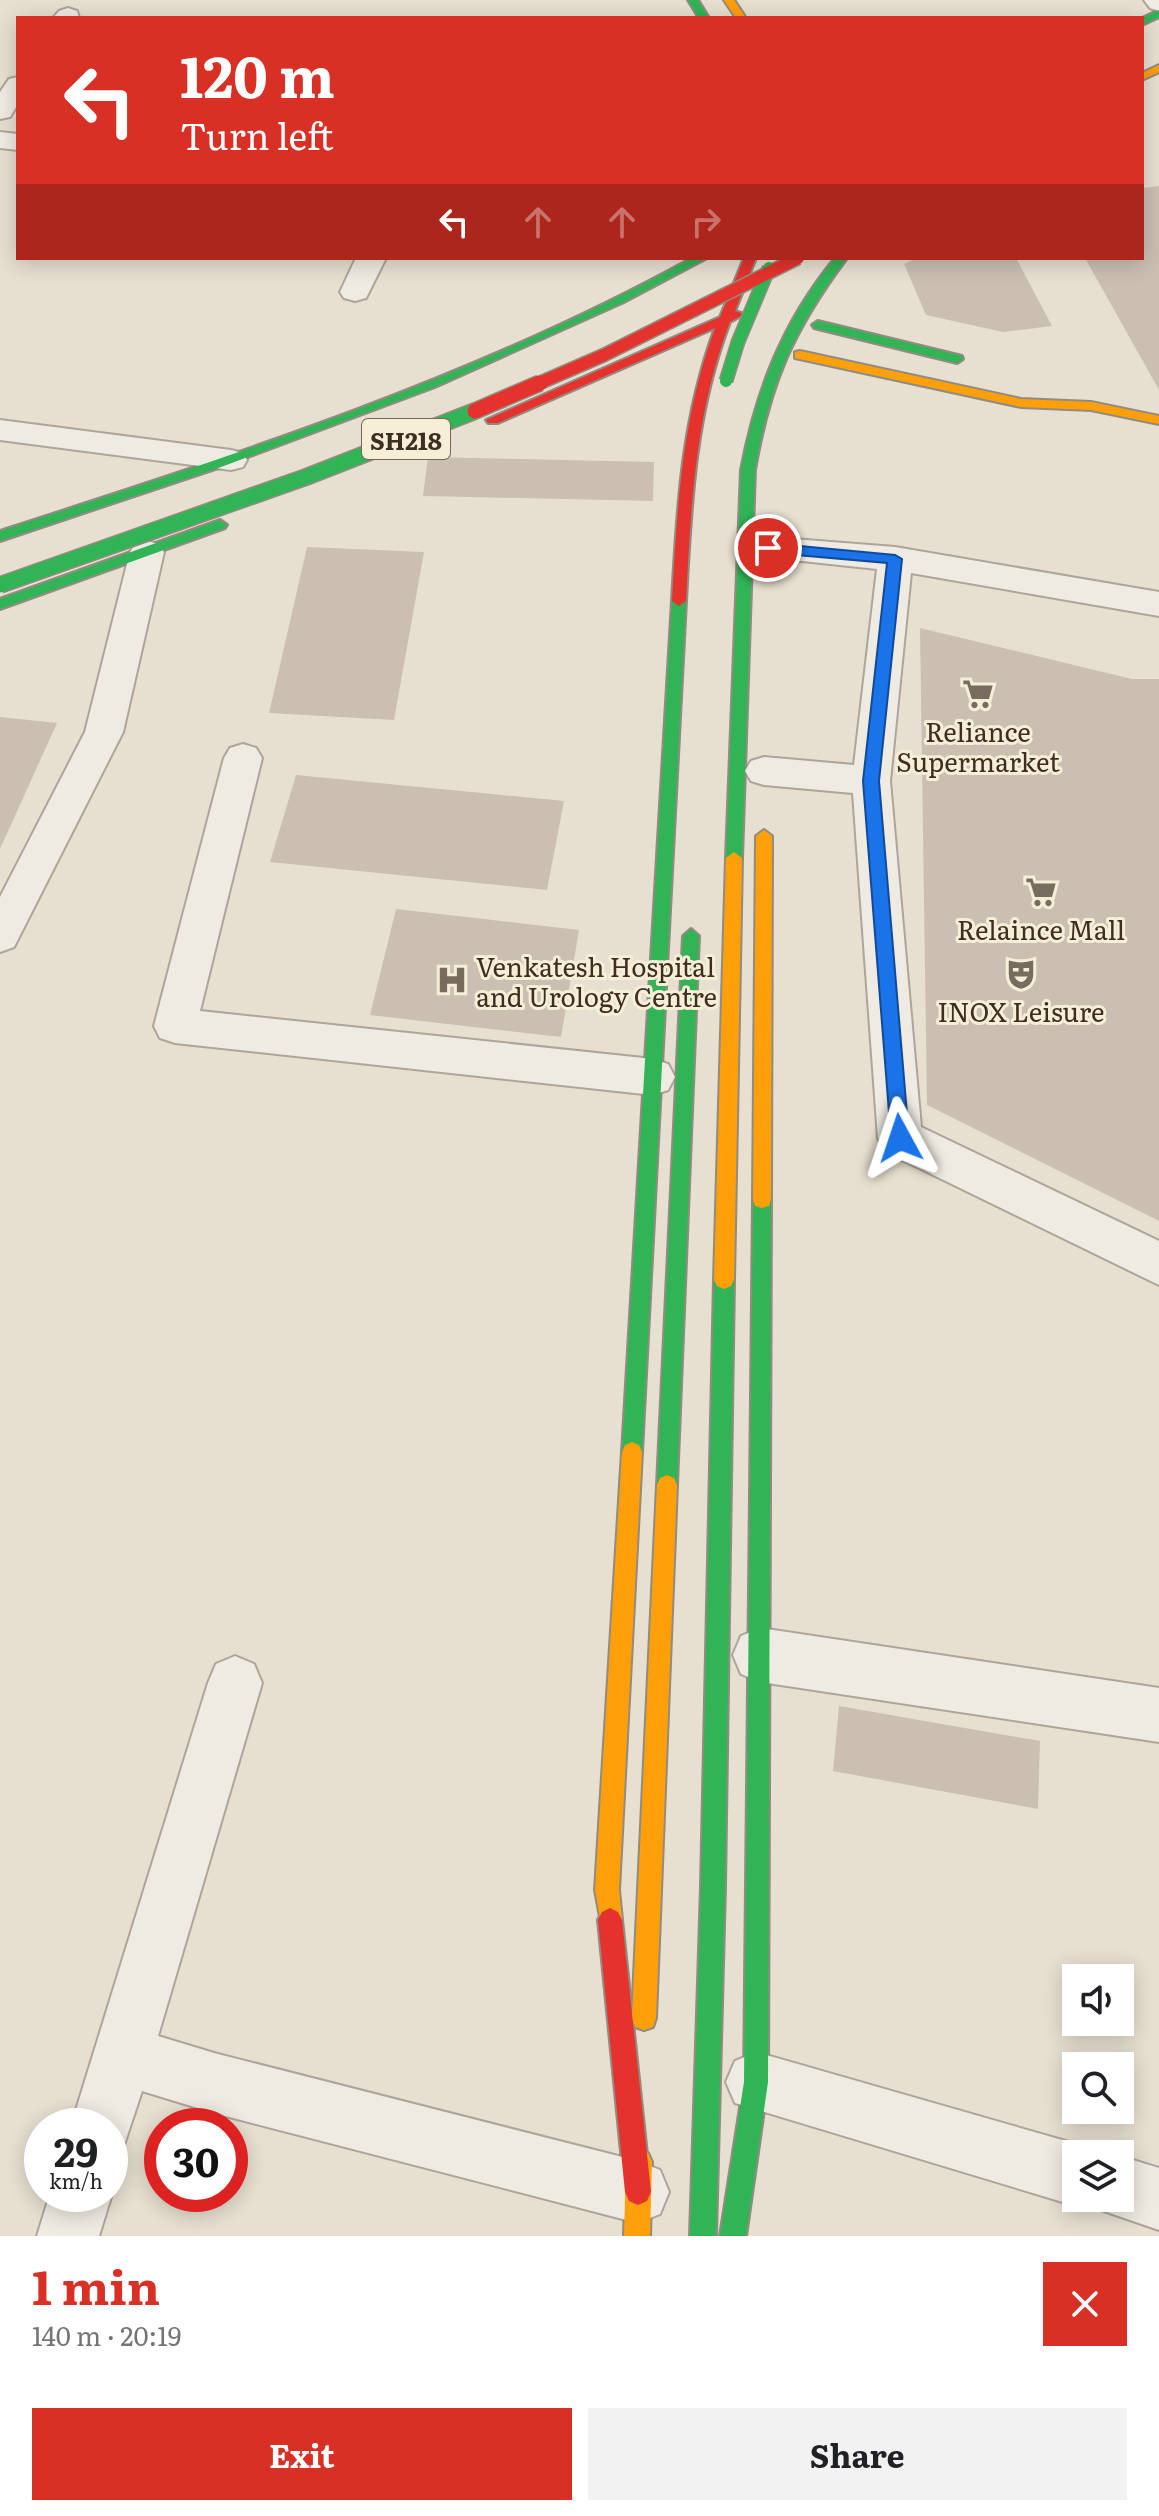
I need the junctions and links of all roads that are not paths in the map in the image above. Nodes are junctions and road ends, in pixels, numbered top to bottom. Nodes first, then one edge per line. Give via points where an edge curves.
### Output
1 (16, 88) edge
2 (0, 111) edge
3 (370, 260) edge
4 (697, 260) edge
5 (746, 260) edge
6 (749, 260) edge
7 (772, 260) edge
8 (794, 260) edge
9 (825, 260) edge
10 (839, 260) edge
11 (851, 260) edge
12 (726, 270) dead end
13 (355, 292) dead end
14 (724, 322) junction
15 (818, 325) junction
16 (800, 355) junction
17 (969, 362) dead end
18 (1042, 383) dead end
19 (723, 394) dead end
20 (1091, 406) junction
21 (408, 417) dead end
22 (1159, 420) edge
23 (0, 430) edge
24 (771, 450) dead end
25 (231, 460) junction
26 (101, 529) dead end
27 (0, 536) edge
28 (768, 549) dead end
29 (147, 552) junction
30 (895, 559) junction
31 (0, 585) edge
32 (0, 604) edge
33 (1159, 604) edge
34 (243, 758) dead end
35 (764, 773) dead end
36 (871, 781) junction
37 (764, 825) dead end
38 (691, 923) dead end
39 (0, 936) edge
40 (653, 1077) junction
41 (1159, 1264) edge
42 (760, 1655) junction
43 (235, 1683) dead end
44 (1159, 1715) edge
45 (123, 2055) junction
46 (756, 2082) junction
47 (107, 2108) edge
48 (1062, 2171) edge
49 (1134, 2191) edge
50 (1159, 2199) edge
51 (75, 2212) edge
52 (638, 2214) edge
53 (68, 2236) edge
54 (703, 2236) edge
55 (733, 2236) edge

1 - 2 street
3 - 13 street
4 - 25 main road via 435,385
5 - 12 main road
6 - 14 main road
7 - 19 main road, bridge
8 - 31 main road, SH218, bridge via 647,338 509,400
9 - 14 main road
10 - 54 main road via 782,342 754,423 748,470 728,1035
11 - 15 main road
14 - 29 main road via 450,437
14 - 40 main road via 697,406 689,461
15 - 16 main road
15 - 17 main road
16 - 20 main road via 1021,403
16 - 24 main road via 788,378
18 - 20 main road
20 - 22 main road
21 - 26 main road, SH218 via 231,486
23 - 25 street
25 - 27 main road
28 - 30 street
29 - 32 main road
29 - 39 street via 104,732
30 - 33 street
30 - 36 street
34 - 40 street via 175,1026
35 - 36 street
36 - 41 street via 900,1138
37 - 42 main road
38 - 52 main road via 647,1891
40 - 52 main road via 607,1890
42 - 44 street
42 - 46 main road
43 - 45 street
45 - 47 street
45 - 52 street
46 - 48 street
46 - 55 main road
49 - 50 street
51 - 53 street

